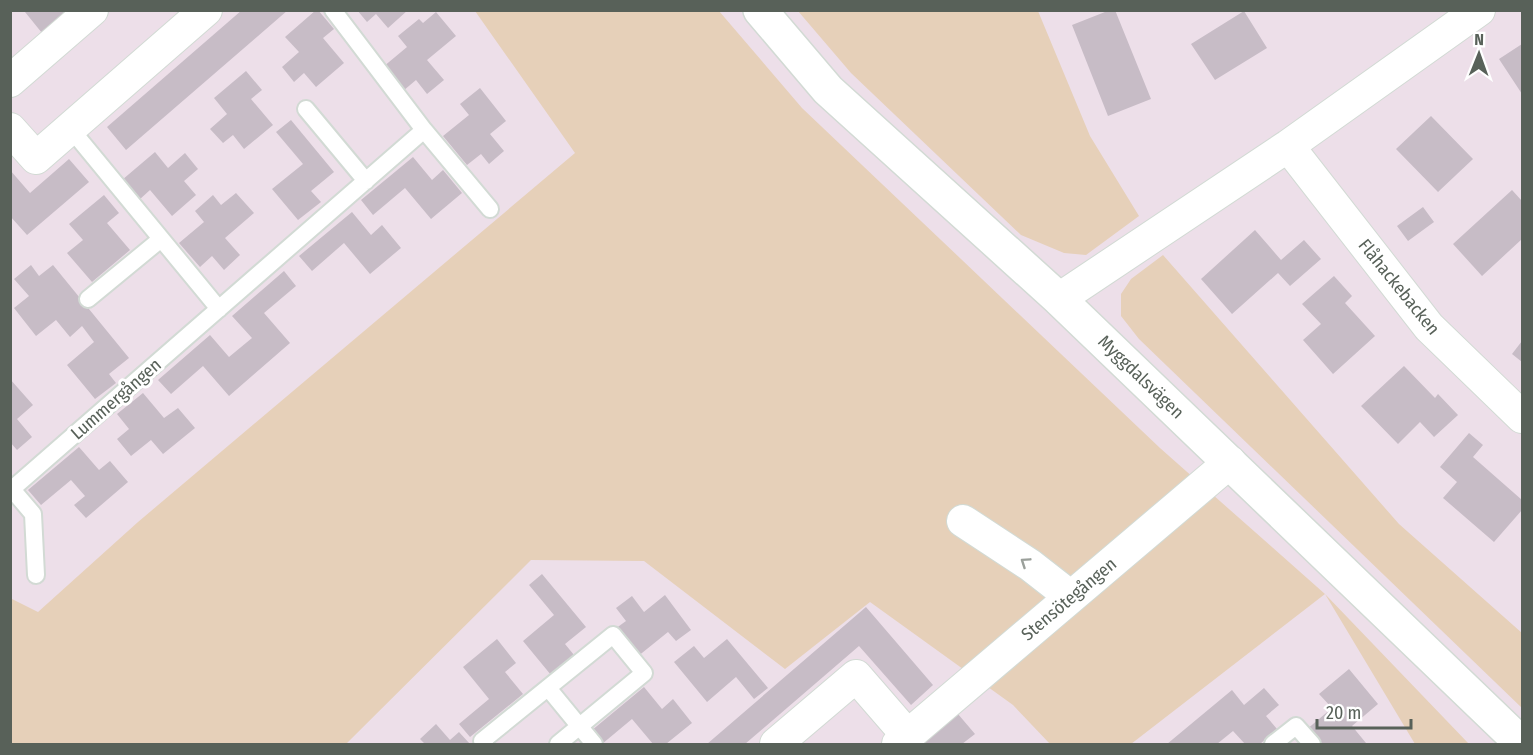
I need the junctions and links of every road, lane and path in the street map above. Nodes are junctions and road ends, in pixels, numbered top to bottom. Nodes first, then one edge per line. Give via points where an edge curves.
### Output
1 (92, 10) edge
2 (206, 10) edge
3 (333, 10) edge
4 (760, 10) edge
5 (1479, 10) edge
6 (14, 70) edge
7 (306, 109) dead end
8 (70, 128) junction
9 (10, 129) edge
10 (424, 130) junction
11 (1288, 146) junction
12 (366, 181) junction
13 (490, 209) dead end
14 (161, 239) junction
15 (88, 299) dead end
16 (1059, 299) junction
17 (219, 309) junction
18 (1522, 417) edge
19 (1230, 462) junction
20 (11, 488) edge
21 (963, 522) dead end
22 (36, 575) dead end
23 (1071, 597) junction
24 (548, 688) junction
25 (579, 727) junction
26 (903, 740) edge
27 (485, 744) edge
28 (558, 744) edge
29 (594, 744) edge
30 (776, 744) edge
31 (1274, 744) edge
32 (1312, 744) edge
33 (1522, 744) edge

1 - 6 street
2 - 8 street
3 - 10 lane
4 - 16 street, Myggdalsvägen via 828,90
5 - 11 street
7 - 12 lane
8 - 9 street via 36,158
8 - 14 lane
10 - 12 lane, Lummergången
10 - 13 lane
11 - 16 street
11 - 18 street, Flåhackebacken via 1429,327
12 - 17 lane, Lummergången
14 - 15 lane
14 - 17 lane
16 - 19 street, Myggdalsvägen
17 - 20 lane, Lummergången
19 - 23 street, Stensötegången
19 - 33 street, Myggdalsvägen
20 - 22 lane, Lummergången via 33,514
23 -> 21 street
23 - 26 street, Stensötegången
24 - 25 lane
24 - 25 lane via 613,635 644,673
24 - 27 lane via 482,741
25 - 28 lane
25 - 29 lane
26 - 30 street, Stensötegången via 856,676
31 - 32 lane via 1296,726

